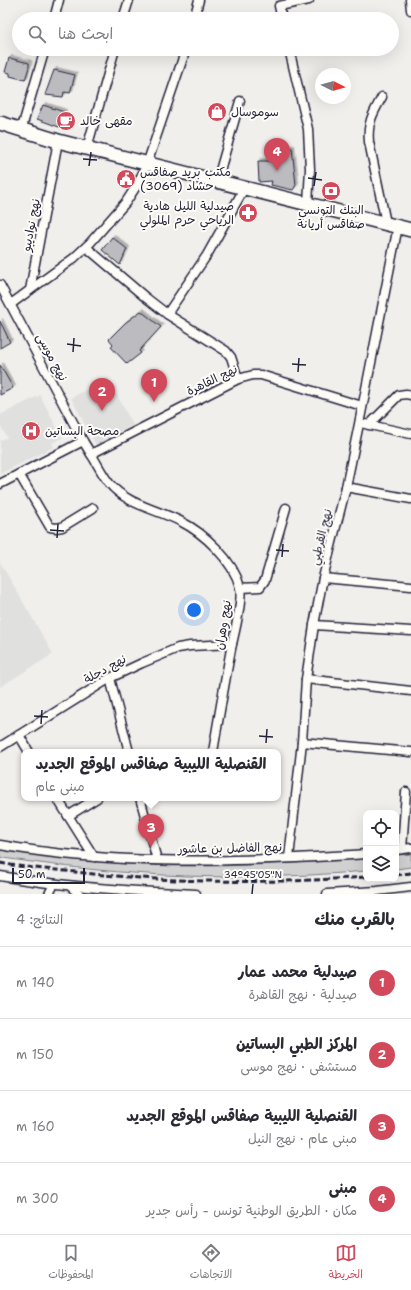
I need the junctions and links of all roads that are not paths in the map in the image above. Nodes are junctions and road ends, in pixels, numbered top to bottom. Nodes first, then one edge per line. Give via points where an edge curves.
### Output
1 (59, 0) edge
2 (129, 0) edge
3 (199, 0) edge
4 (309, 0) edge
5 (410, 0) edge
6 (411, 10) edge
7 (56, 12) edge
8 (125, 12) edge
9 (196, 12) edge
10 (280, 12) edge
11 (42, 56) edge
12 (113, 56) edge
13 (184, 56) edge
14 (291, 56) edge
15 (382, 97) dead end
16 (240, 101) dead end
17 (0, 123) edge
18 (21, 130) junction
19 (58, 141) junction
20 (87, 148) junction
21 (147, 164) junction
22 (217, 181) junction
23 (245, 188) junction
24 (308, 204) junction
25 (392, 225) junction
26 (411, 230) edge
27 (86, 247) junction
28 (0, 285) edge
29 (30, 290) junction
30 (11, 304) junction
31 (167, 314) junction
32 (238, 380) junction
33 (411, 395) edge
34 (362, 406) junction
35 (360, 424) junction
36 (369, 425) junction
37 (411, 434) edge
38 (83, 441) junction
39 (91, 454) junction
40 (19, 474) junction
41 (0, 484) edge
42 (346, 487) junction
43 (411, 500) edge
44 (93, 508) dead end
45 (286, 508) dead end
46 (323, 578) junction
47 (411, 586) edge
48 (240, 588) junction
49 (314, 625) junction
50 (411, 631) edge
51 (232, 644) junction
52 (110, 678) junction
53 (306, 679) junction
54 (411, 690) edge
55 (19, 735) junction
56 (302, 742) junction
57 (0, 747) edge
58 (27, 749) edge
59 (127, 749) edge
60 (214, 749) edge
61 (411, 752) edge
62 (406, 792) dead end
63 (59, 801) edge
64 (92, 801) edge
65 (141, 801) edge
66 (68, 816) junction
67 (0, 845) edge
68 (411, 848) edge
69 (399, 849) edge
70 (363, 854) edge
71 (94, 857) junction
72 (289, 858) junction
73 (157, 860) junction
74 (0, 876) edge
75 (54, 884) junction
76 (70, 886) junction
77 (411, 887) edge
78 (377, 893) edge
79 (49, 894) edge
80 (79, 894) edge
81 (196, 894) edge
82 (327, 894) edge

1 - 7 street
2 - 8 street
3 - 9 street
4 - 10 street via 279,6
5 - 6 street
11 - 18 street
12 - 20 street
13 - 21 street
14 - 24 street via 308,129
15 - 25 street via 370,120 368,131
16 - 22 street
17 - 18 main road
18 - 19 main road
19 - 20 main road
19 - 29 street, نهج نواديبو
20 - 21 main road
21 - 22 main road
21 - 27 street via 126,202
22 - 23 main road
23 - 24 main road
23 - 31 street via 207,254
24 - 25 main road
25 - 26 main road
25 - 34 street, نهج القرطبي
27 - 29 street
27 - 31 street
28 - 30 street, نهج موسى
29 - 30 street
30 - 38 street, نهج موسى
31 - 32 street via 226,350 231,357
32 - 34 street, نهج القاهرة via 261,375
32 - 39 street, نهج القاهرة
33 - 36 street via 398,395
34 - 35 street, نهج القرطبي
35 - 36 street
35 - 42 street, نهج القرطبي
36 - 37 street
38 - 39 street
38 - 40 street
39 - 48 street, نهج وهران via 109,483 120,493 133,502 181,521 205,536 222,555
40 - 41 street
40 - 44 street via 50,527 62,527
42 - 43 street
42 - 46 street, نهج القرطبي
45 - 48 street via 265,580 260,587
46 - 47 street
46 - 49 street, نهج القرطبي
48 - 51 street, نهج وهران via 239,610
49 - 50 street
49 - 53 street, نهج القرطبي
51 - 52 street, نهج دجلة via 178,648
51 - 60 street, نهج وهران
52 - 55 street, نهج دجلة
52 - 59 street
53 - 54 street
53 - 56 street, نهج القرطبي
55 - 57 street, نهج دجلة
55 - 58 street
56 - 61 street
56 - 72 street, نهج القرطبي
62 - 69 street
63 - 66 street
64 - 66 street
65 - 73 street
66 - 71 street
67 - 71 street, نهج الفاضل بن عاشور
68 - 69 street
70 - 72 street, نهج الفاضل بن عاشور
71 - 73 street, نهج الفاضل بن عاشور
72 - 73 street, نهج الفاضل بن عاشور via 229,861
74 - 75 street
75 - 76 street
75 - 79 street
76 - 80 street
76 - 81 street
77 - 78 street
78 - 82 street

